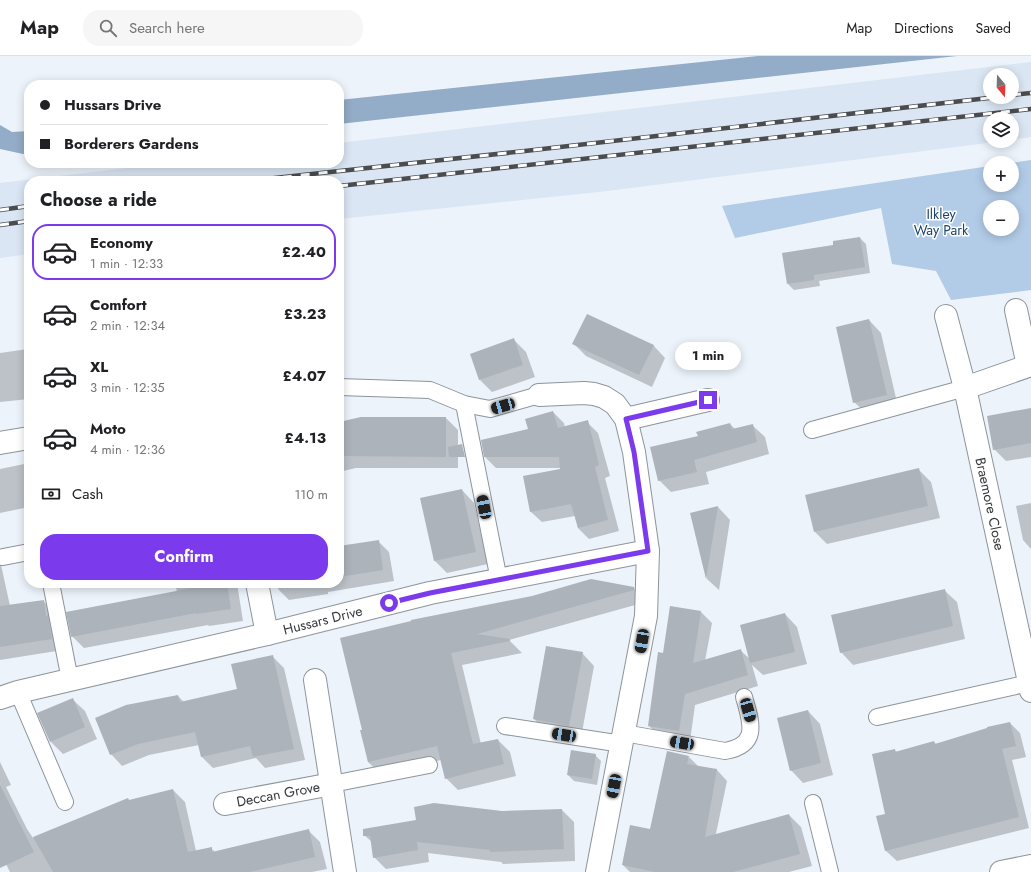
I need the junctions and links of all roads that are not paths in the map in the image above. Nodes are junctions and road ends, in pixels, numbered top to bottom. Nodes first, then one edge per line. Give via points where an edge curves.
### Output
1 (1016, 310) dead end
2 (946, 316) dead end
3 (344, 387) edge
4 (965, 388) junction
5 (539, 395) joint
6 (708, 400) dead end
7 (464, 404) junction
8 (626, 419) junction
9 (812, 430) dead end
10 (24, 439) edge
11 (0, 443) edge
12 (648, 551) junction
13 (24, 553) edge
14 (3, 557) dead end
15 (499, 580) junction
16 (52, 588) edge
17 (258, 588) edge
18 (267, 634) junction
19 (70, 680) junction
20 (315, 680) dead end
21 (1030, 687) edge
22 (9, 695) edge
23 (744, 697) dead end
24 (877, 717) dead end
25 (506, 726) dead end
26 (623, 738) junction
27 (429, 765) dead end
28 (332, 784) junction
29 (65, 802) dead end
30 (813, 803) dead end
31 (225, 804) dead end
32 (1030, 868) edge
33 (345, 872) edge
34 (597, 872) edge
35 (830, 872) edge
36 (1001, 872) edge

1 - 4 street via 1028,366
2 - 4 street, Braemore Close
3 - 7 lane via 430,390
4 - 9 lane
4 - 21 street, Braemore Close
5 - 7 lane via 490,409
5 - 8 street via 594,394 615,404
6 - 8 street
7 - 15 lane
8 - 12 street via 634,452
10 - 11 street
12 - 15 street, Hussars Drive
12 - 26 street via 646,616
13 - 14 lane
15 - 18 street, Hussars Drive via 430,593
16 - 19 lane
17 - 18 street
18 - 19 street, Hussars Drive
19 - 22 street, Hussars Drive
20 - 28 street, Deccan Grove
21 - 24 lane
22 - 29 lane
23 - 26 lane via 752,724 751,733 736,749 725,751
25 - 26 lane
26 - 34 street
27 - 28 lane
28 - 31 street, Deccan Grove
28 - 33 street, Deccan Grove
30 - 35 lane
32 - 36 street

